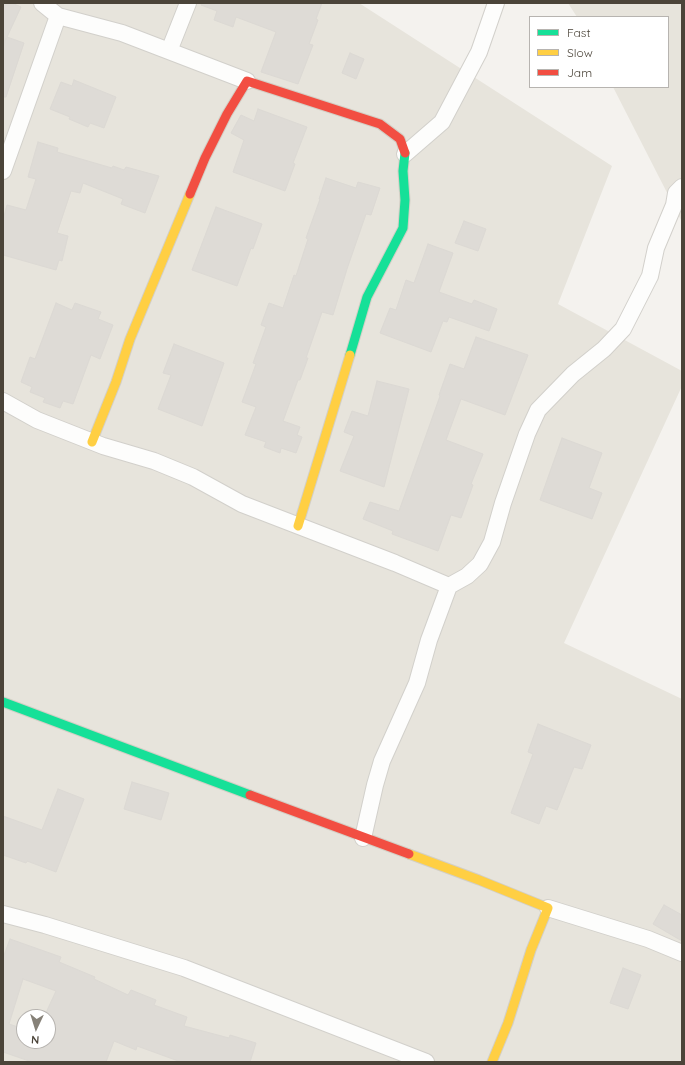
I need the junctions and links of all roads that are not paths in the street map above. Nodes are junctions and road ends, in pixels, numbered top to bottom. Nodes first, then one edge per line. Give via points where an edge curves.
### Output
1 (42, 3) edge
2 (188, 3) edge
3 (496, 3) edge
4 (58, 16) junction
5 (169, 51) junction
6 (247, 81) junction
7 (405, 154) junction
8 (3, 171) edge
9 (682, 187) edge
10 (3, 401) edge
11 (92, 442) junction
12 (298, 526) junction
13 (449, 586) junction
14 (3, 702) edge
15 (363, 838) junction
16 (548, 908) junction
17 (3, 914) edge
18 (682, 953) edge
19 (426, 1062) edge
20 (492, 1062) edge

1 - 4 street
2 - 5 street
3 - 7 street via 479,52 442,122
4 - 5 street via 122,33
4 - 8 street
5 - 6 street
6 - 7 street via 380,124 400,139
6 - 11 street via 205,158 130,339
7 - 12 street via 403,228 367,297
9 - 13 street via 676,193 674,205 656,248 650,276 623,329 538,410 527,434 492,542 480,564 467,576
10 - 11 street via 37,420
11 - 12 street via 154,461 193,477 242,504
12 - 13 street
13 - 15 street via 417,683 382,761
14 - 15 street
15 - 16 street
16 - 18 street via 648,939
16 - 20 street
17 - 19 street via 184,968

